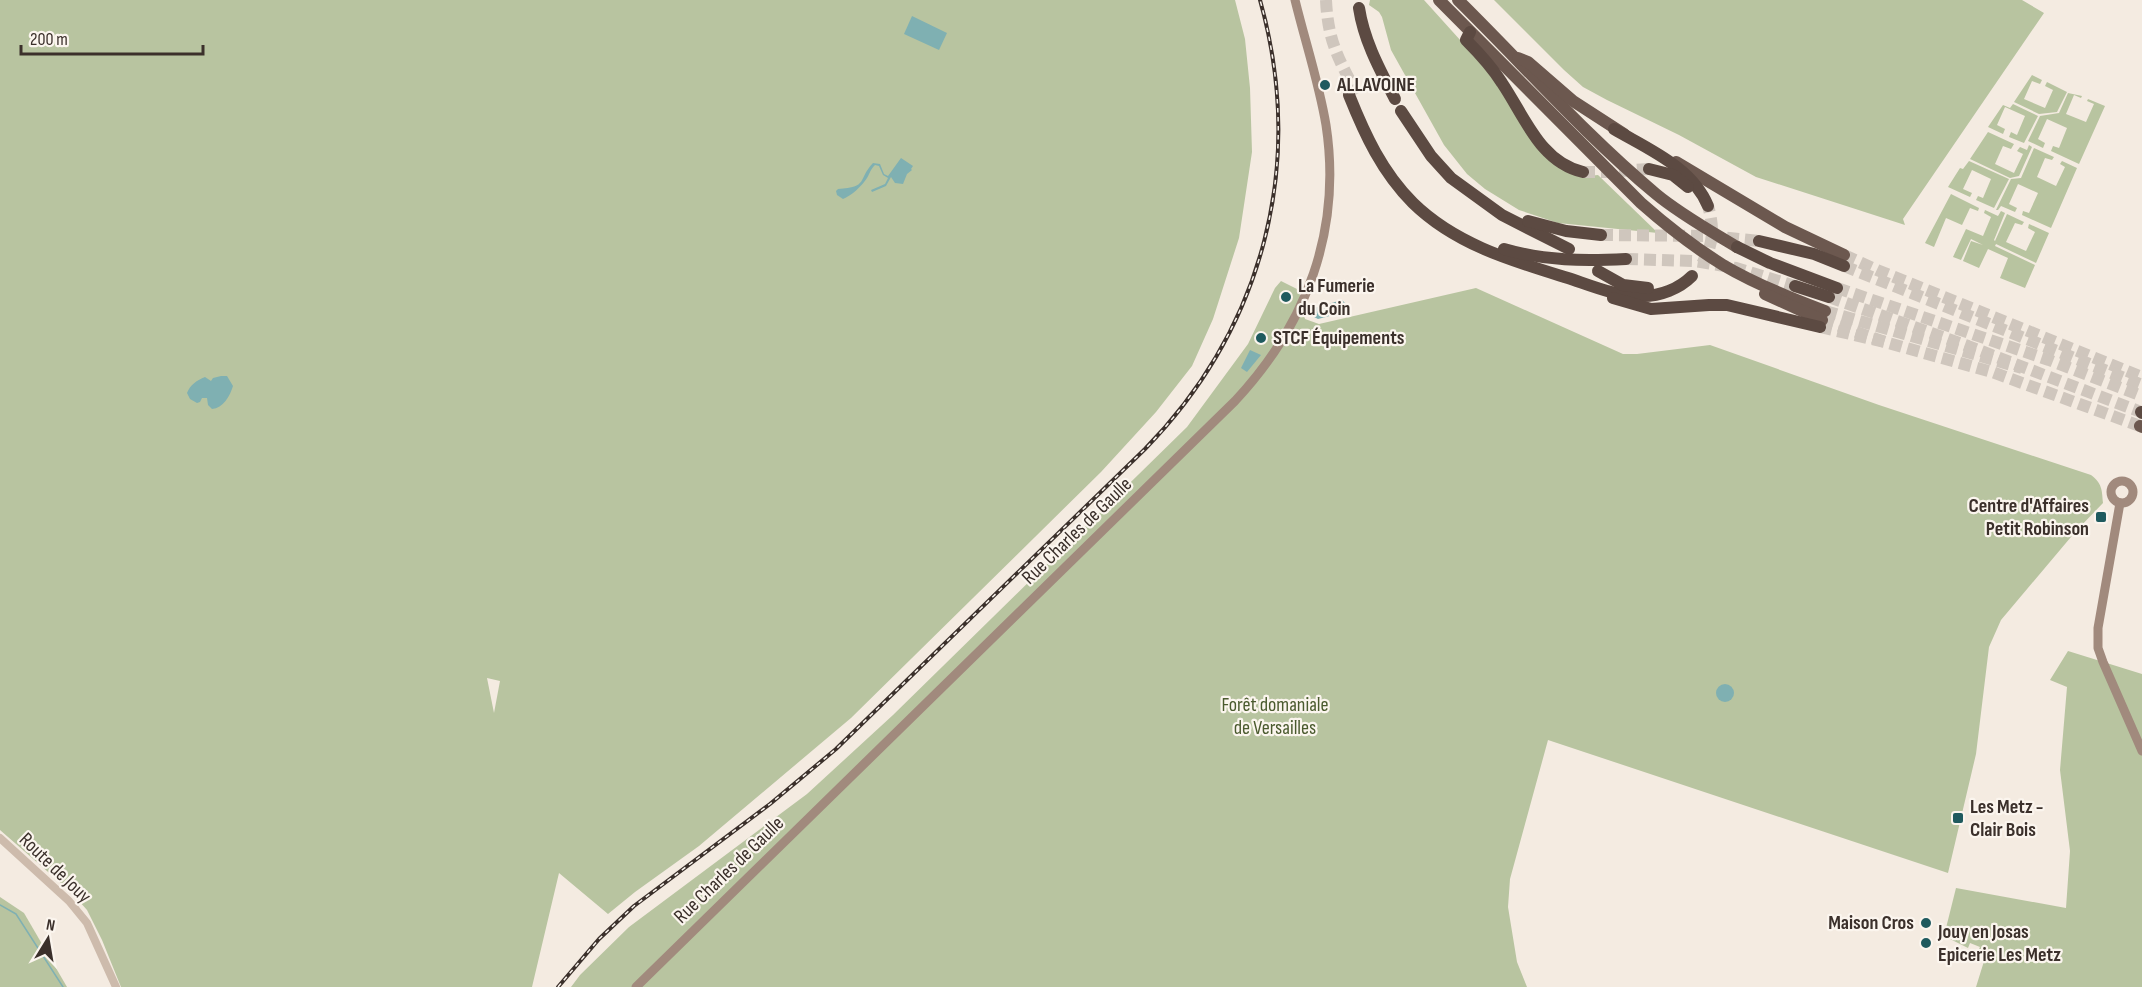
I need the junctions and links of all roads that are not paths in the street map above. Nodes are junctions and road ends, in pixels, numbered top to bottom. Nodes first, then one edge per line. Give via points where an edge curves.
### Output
1 (1295, 0) edge
2 (1439, 0) edge
3 (1458, 0) edge
4 (1359, 8) dead end
5 (1470, 32) junction
6 (1518, 58) junction
7 (1395, 99) dead end
8 (1401, 111) dead end
9 (1614, 129) junction
10 (1649, 169) tunnel mouth
11 (1583, 172) tunnel mouth
12 (1471, 193) junction
13 (1600, 235) tunnel mouth
14 (1759, 239) tunnel mouth
15 (1569, 249) dead end
16 (1626, 259) tunnel mouth
17 (1531, 267) junction
18 (1598, 271) dead end
19 (1795, 286) tunnel mouth
20 (2137, 487) edge
21 (2142, 496) edge
22 (2131, 499) junction
23 (2120, 503) junction
24 (2142, 751) edge
25 (0, 838) edge
26 (116, 987) edge
27 (636, 987) edge

1 - 27 main road, Rue Charles de Gaulle via 1324,117 1330,199 1313,278 1285,338 1235,401
2 - 5 highway
3 - 6 highway
4 - 7 highway via 1370,46
5 - 11 highway via 1466,40 1494,70 1543,147 1564,165
5 - 17 highway via 1641,203 1687,241 1756,282 1759,291 1822,319 1727,305 1643,308
6 - 9 highway
6 - 19 highway via 1657,195 1737,247 1833,292
8 - 12 highway via 1431,156
9 - 10 highway via 1681,170 1700,189 1704,206 1679,179
9 - 14 highway via 1844,260
12 - 13 highway via 1547,227
12 - 15 highway via 1511,220
16 - 17 highway via 1578,261 1530,256 1489,244 1460,230 1409,189 1391,166 1353,94 1376,155 1413,203 1458,236
17 - 18 highway via 1636,296 1661,294 1677,287 1689,274 1664,285 1641,288 1623,285
20 - 22 main road
20 - 23 main road via 2122,481 2112,486 2111,495
21 - 22 main road
22 - 23 main road
23 - 24 main road via 2098,628 2098,648
25 - 26 street, Route de Jouy via 69,901 87,923

